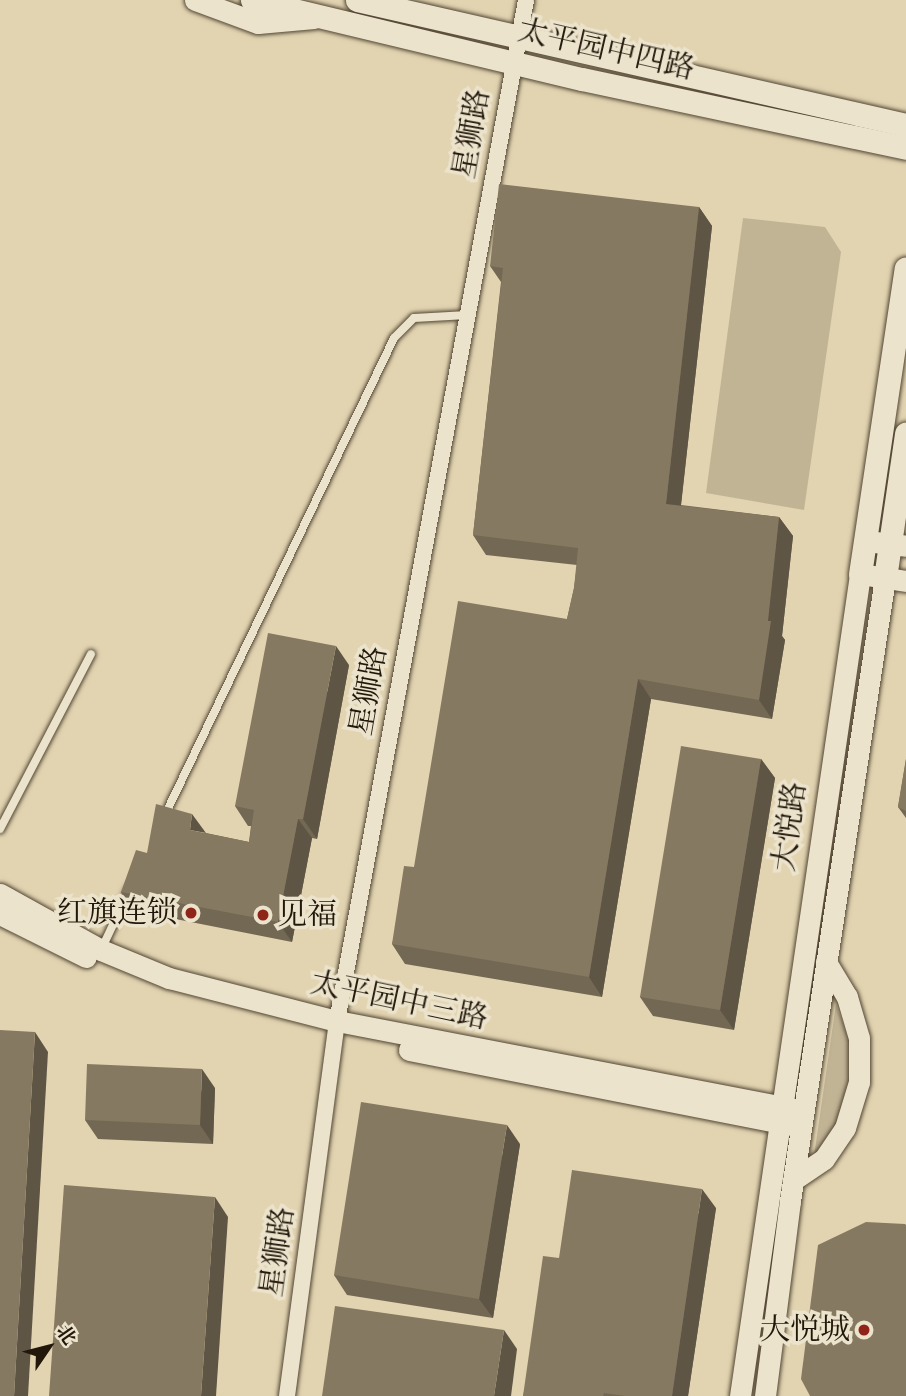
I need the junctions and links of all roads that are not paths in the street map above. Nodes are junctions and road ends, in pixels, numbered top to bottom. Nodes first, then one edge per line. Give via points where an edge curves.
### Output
1 (195, 0) edge
2 (253, 0) edge
3 (357, 0) edge
4 (526, 0) edge
5 (320, 17) junction
6 (519, 34) junction
7 (514, 60) junction
8 (906, 124) edge
9 (906, 148) edge
10 (906, 268) edge
11 (467, 315) junction
12 (906, 434) edge
13 (867, 541) junction
14 (898, 545) edge
15 (860, 574) junction
16 (895, 580) edge
17 (91, 654) dead end
18 (160, 825) edge
19 (0, 829) edge
20 (137, 875) edge
21 (0, 894) edge
22 (0, 914) edge
23 (101, 950) junction
24 (826, 962) junction
25 (336, 1028) junction
26 (779, 1115) junction
27 (802, 1119) junction
28 (793, 1180) junction
29 (287, 1396) edge
30 (740, 1396) edge
31 (765, 1396) edge

1 - 5 street via 258,23
2 - 5 main road, 太平园中四路
3 - 6 main road
4 - 6 street, 星狮路
5 - 7 main road, 太平园中四路
6 - 7 street, 星狮路
6 - 8 main road via 591,55
7 - 9 main road, 太平园中四路 via 582,79
7 - 11 street, 星狮路
10 - 13 main road, 大悦路
11 - 18 lane via 414,318 394,338
11 - 25 street, 星狮路
12 - 14 main road
13 - 14 street
13 - 15 main road, 大悦路
14 - 16 main road
15 - 16 street
15 - 26 street, 大悦路
16 - 24 street
17 - 19 lane
20 - 23 lane
21 - 23 street, 太平园中三路
22 - 25 street, 太平园中三路 via 161,988
23 - 25 street, 太平园中三路 via 169,978
24 - 27 street
24 - 28 street via 847,997 859,1038 859,1082 845,1128 824,1159
25 - 26 street, 太平园中三路
25 - 29 street, 星狮路
26 - 27 street, 太平园中三路
26 - 30 street, 大悦路
27 - 28 street
28 - 31 street

